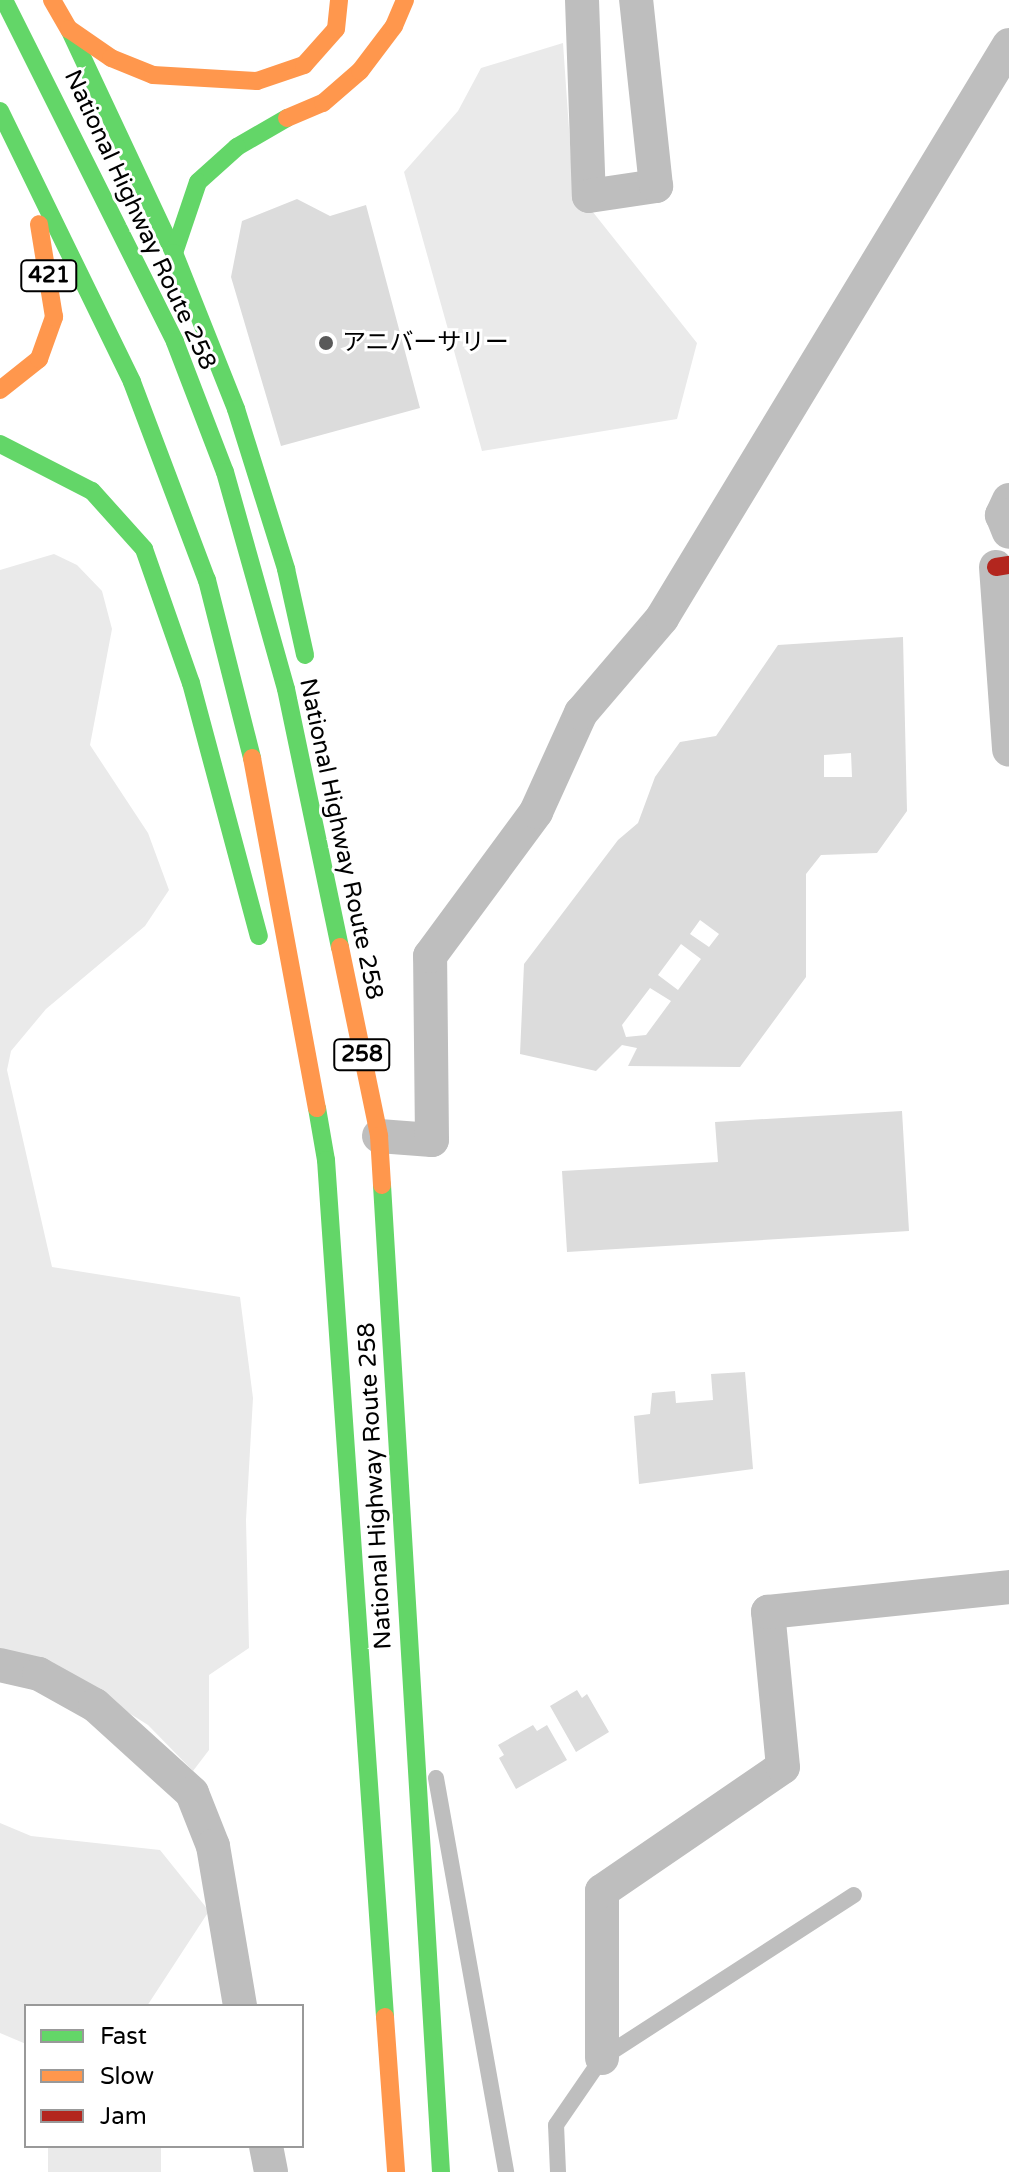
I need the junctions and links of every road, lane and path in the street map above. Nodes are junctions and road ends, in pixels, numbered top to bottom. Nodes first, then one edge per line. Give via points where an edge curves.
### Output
1 (4, 0) edge
2 (52, 0) edge
3 (339, 0) edge
4 (405, 0) edge
5 (582, 0) edge
6 (636, 0) edge
7 (69, 29) junction
8 (1009, 45) edge
9 (0, 111) edge
10 (19, 144) junction
11 (174, 253) junction
12 (0, 390) edge
13 (0, 444) edge
14 (1009, 500) edge
15 (1009, 532) edge
16 (1002, 566) edge
17 (310, 674) dead end
18 (1009, 750) edge
19 (363, 961) dead end
20 (264, 963) dead end
21 (379, 1136) junction
22 (310, 1235) dead end
23 (1009, 1587) edge
24 (358, 1664) junction
25 (0, 1665) edge
26 (411, 1675) junction
27 (854, 1895) dead end
28 (240, 2004) edge
29 (602, 2058) junction
30 (266, 2148) edge
31 (271, 2172) edge
32 (396, 2172) edge
33 (441, 2172) edge
34 (506, 2172) edge
35 (558, 2172) edge

1 - 21 highway, National Highway Route 258 / 258 via 169,329 225,472 286,689
2 - 7 highway
3 - 7 highway via 336,29 304,65 257,81 153,75 111,58
4 - 11 highway via 394,26 360,71 323,103 273,124 237,147 198,182
5 - 6 street via 589,196 656,186
7 - 11 highway
8 - 21 street via 671,604 581,713 536,812 430,956 432,1140
9 - 10 highway, National Highway Route 258 / 258
10 - 12 highway, 421 via 47,256 54,317 39,359
10 - 24 highway, National Highway Route 258 / 258 via 132,382 207,580 256,774 326,1160 348,1432
11 - 17 highway via 236,409 286,569
13 - 20 highway via 92,491 144,549 191,683
14 - 15 street via 1002,515
16 - 18 street
19 - 21 highway
21 - 26 highway, National Highway Route 258 / 258
22 - 24 highway
23 - 29 street via 768,1612 783,1767 602,1891
24 - 32 highway, National Highway Route 258 / 258
25 - 28 street via 39,1674 95,1705 192,1793 213,1846
26 - 33 highway, National Highway Route 258 / 258
26 - 34 lane via 445,1815
27 - 29 lane
29 - 35 lane via 556,2125
30 - 31 street

